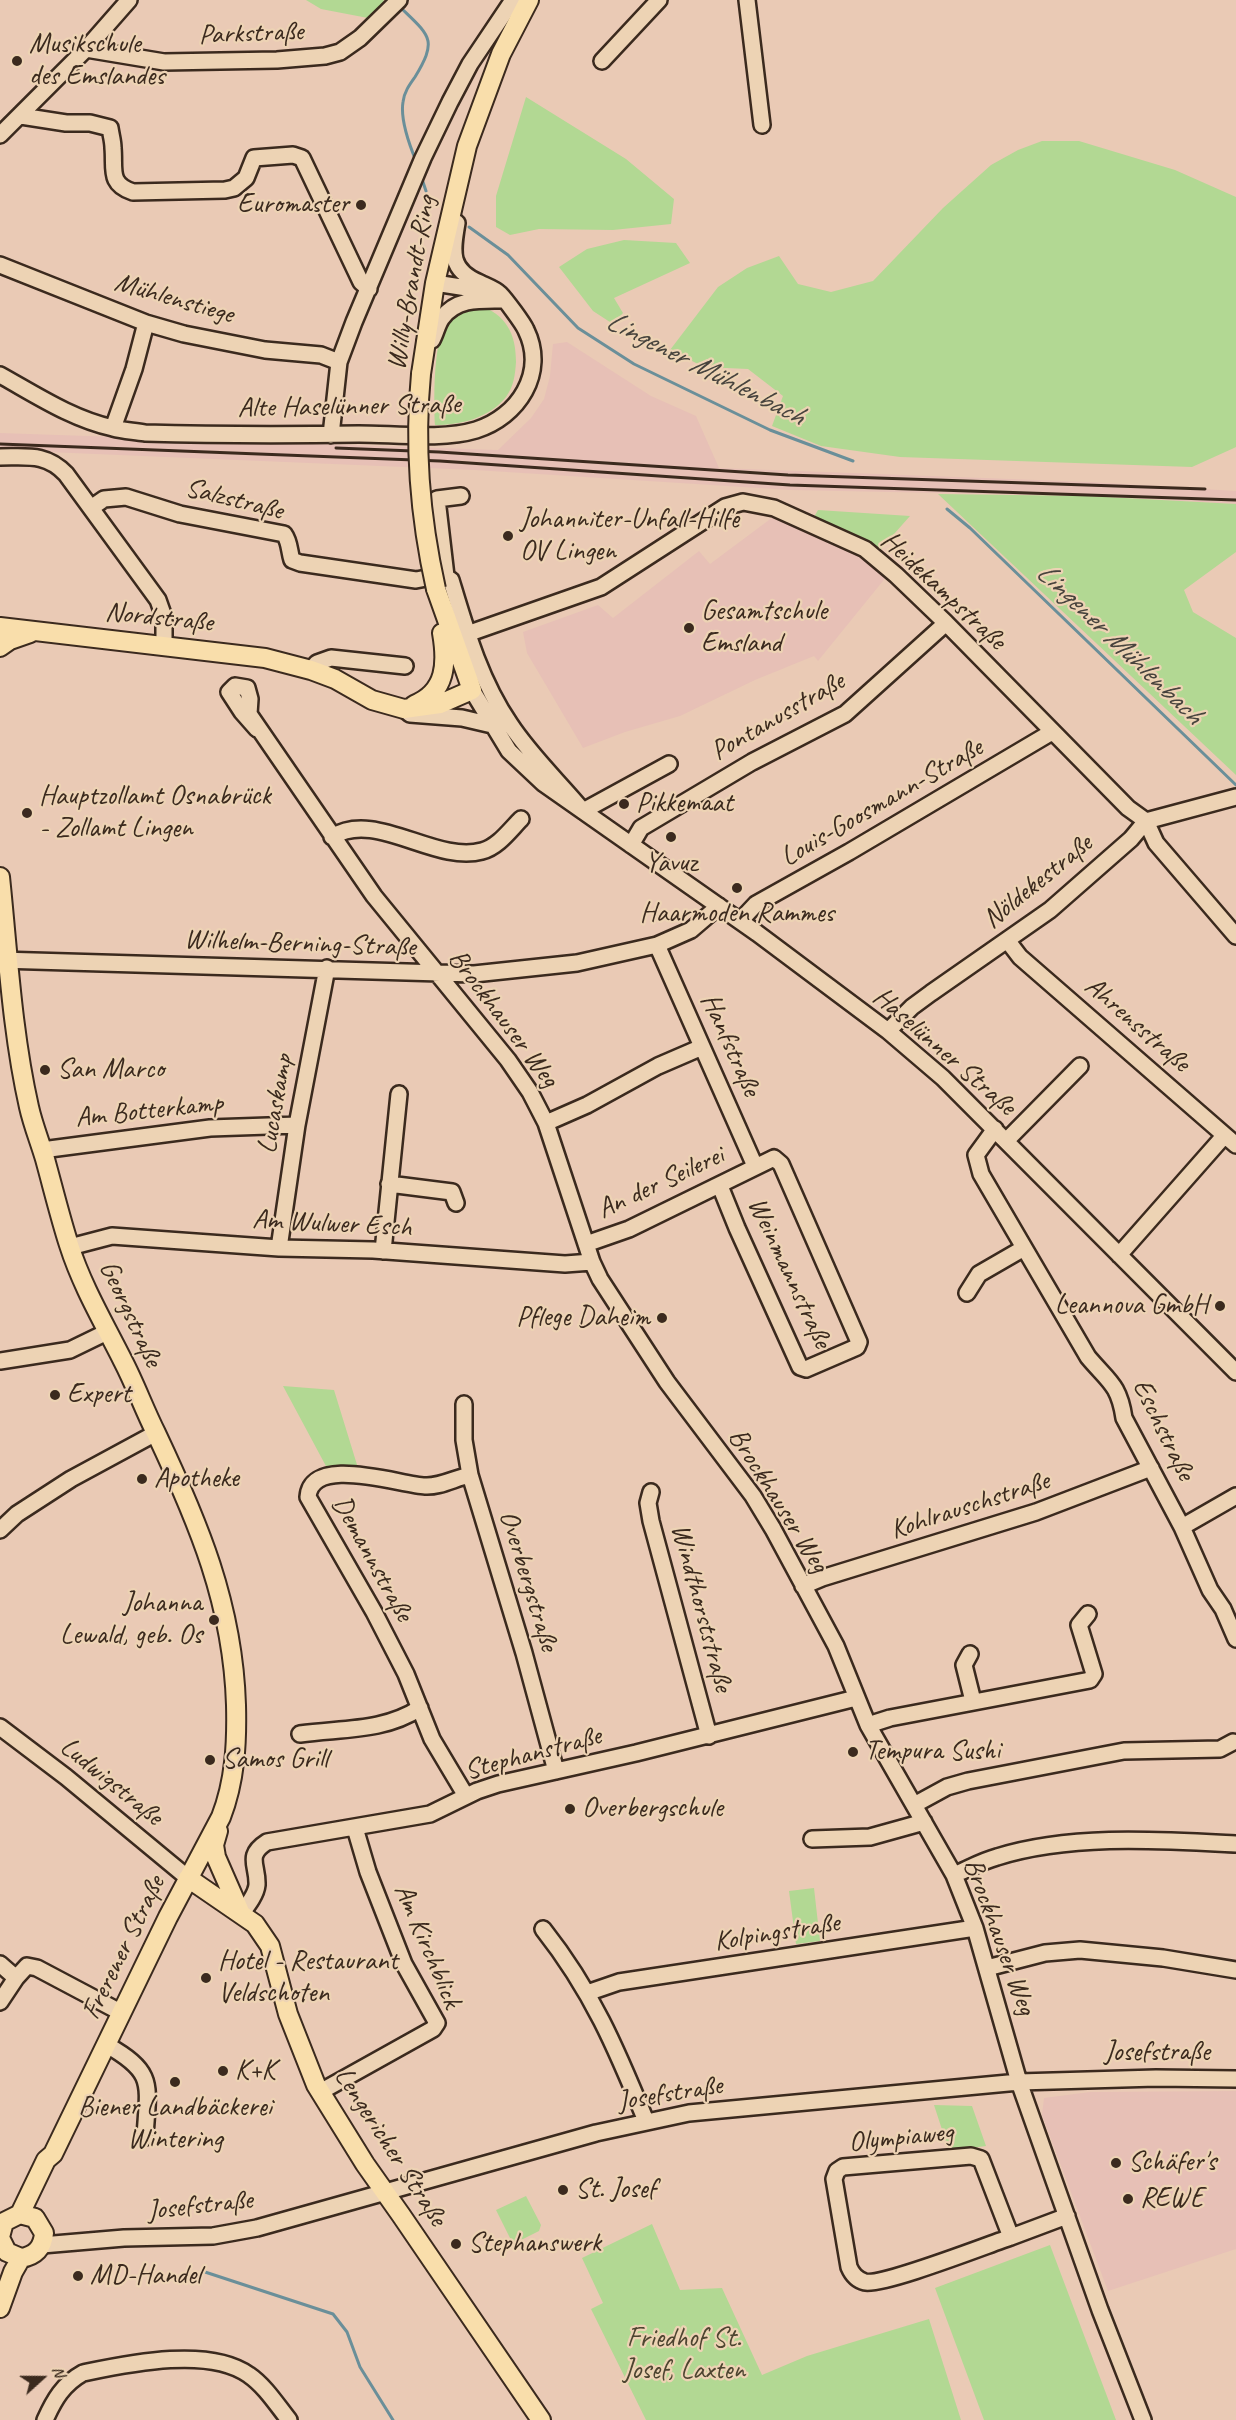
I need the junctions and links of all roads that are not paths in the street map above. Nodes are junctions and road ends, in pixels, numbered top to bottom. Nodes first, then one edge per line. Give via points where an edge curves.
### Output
1 (129, 0) edge
2 (513, 0) edge
3 (529, 0) edge
4 (659, 0) edge
5 (747, 0) edge
6 (396, 4) edge
7 (86, 50) junction
8 (602, 61) dead end
9 (21, 116) junction
10 (762, 125) dead end
11 (0, 135) edge
12 (454, 198) junction
13 (0, 265) edge
14 (435, 283) junction
15 (371, 285) junction
16 (503, 300) junction
17 (146, 323) junction
18 (425, 342) junction
19 (339, 362) junction
20 (0, 375) edge
21 (113, 428) junction
22 (331, 435) junction
23 (0, 457) edge
24 (460, 496) dead end
25 (91, 508) junction
26 (435, 581) junction
27 (946, 623) junction
28 (0, 627) edge
29 (56, 633) junction
30 (453, 634) junction
31 (0, 647) edge
32 (164, 647) junction
33 (405, 666) dead end
34 (311, 670) junction
35 (472, 690) junction
36 (404, 709) junction
37 (492, 725) junction
38 (257, 729) junction
39 (1052, 732) junction
40 (669, 764) dead end
41 (1233, 798) edge
42 (583, 811) junction
43 (520, 819) dead end
44 (1146, 821) junction
45 (332, 837) junction
46 (632, 845) junction
47 (0, 877) edge
48 (719, 906) junction
49 (740, 921) junction
50 (1236, 936) edge
51 (1007, 940) junction
52 (657, 945) junction
53 (4, 960) edge
54 (327, 968) junction
55 (438, 974) junction
56 (888, 1031) junction
57 (702, 1047) junction
58 (1080, 1066) dead end
59 (399, 1094) dead end
60 (546, 1124) junction
61 (297, 1125) junction
62 (995, 1129) junction
63 (1230, 1140) edge
64 (1006, 1141) junction
65 (42, 1150) junction
66 (755, 1166) junction
67 (389, 1184) junction
68 (720, 1186) junction
69 (456, 1203) dead end
70 (586, 1244) junction
71 (70, 1247) junction
72 (279, 1248) junction
73 (1024, 1248) junction
74 (383, 1251) junction
75 (1119, 1255) junction
76 (592, 1262) junction
77 (968, 1293) dead end
78 (107, 1332) junction
79 (0, 1361) edge
80 (1232, 1362) edge
81 (464, 1404) dead end
82 (156, 1434) junction
83 (1151, 1468) junction
84 (470, 1475) junction
85 (651, 1492) dead end
86 (1236, 1496) edge
87 (2, 1524) edge
88 (1182, 1527) junction
89 (803, 1586) junction
90 (1088, 1614) dead end
91 (1236, 1640) edge
92 (970, 1654) dead end
93 (856, 1698) junction
94 (973, 1701) junction
95 (420, 1708) junction
96 (868, 1725) junction
97 (0, 1727) edge
98 (300, 1734) dead end
99 (708, 1736) junction
100 (1233, 1742) dead end
101 (234, 1763) joint
102 (556, 1771) junction
103 (466, 1796) junction
104 (914, 1805) junction
105 (221, 1816) junction
106 (924, 1822) junction
107 (355, 1828) junction
108 (812, 1839) dead end
109 (1236, 1844) edge
110 (954, 1875) junction
111 (188, 1878) junction
112 (241, 1914) junction
113 (975, 1928) junction
114 (543, 1929) dead end
115 (0, 1964) edge
116 (987, 1968) junction
117 (1236, 1970) edge
118 (16, 1978) junction
119 (587, 1993) junction
120 (0, 2002) edge
121 (122, 2013) junction
122 (106, 2045) junction
123 (1236, 2079) edge
124 (1020, 2082) junction
125 (320, 2092) junction
126 (646, 2121) junction
127 (145, 2137) dead end
128 (385, 2192) junction
129 (1067, 2216) junction
130 (13, 2232) edge
131 (1011, 2237) junction
132 (0, 2276) edge
133 (0, 2308) edge
134 (45, 2420) edge
135 (289, 2420) edge
136 (540, 2420) edge
137 (1143, 2420) edge

1 - 7 street
2 - 15 street, Willy-Brandt-Ring via 470,64 423,158
3 - 12 main road, Willy-Brandt-Ring via 491,80 466,146
4 - 8 street
5 - 10 street
6 - 7 street, Parkstraße via 350,45 325,56 164,62
7 - 9 street
9 - 11 street
9 - 15 street via 110,128 114,174 123,189 133,192 225,190 243,182 254,158 302,158 361,282
12 - 14 main road, Willy-Brandt-Ring
12 - 16 street, Alte Haselünner Straße via 460,209 453,254 456,264 469,279 501,294
13 - 17 street, Mühlenstiege
14 - 16 street
14 - 18 main road, Willy-Brandt-Ring
15 - 19 street, Willy-Brandt-Ring
16 - 18 street via 470,301 452,307 440,320 432,340
16 - 22 street, Alte Haselünner Straße via 526,330 532,359 529,382 508,413 461,433
17 - 19 street, Mühlenstiege via 265,350 321,355
17 - 21 street
18 - 26 main road, Willy-Brandt-Ring, bridge via 418,474
19 - 22 street, Willy-Brandt-Ring
20 - 21 street, Alte Haselünner Straße via 50,404
21 - 22 street, Alte Haselünner Straße via 145,433
23 - 25 street via 50,460 66,474
24 - 26 street via 437,499
25 - 26 street, Salzstraße via 104,499 126,497 180,514 284,534 292,560 300,563
25 - 32 street via 158,600 165,617
26 - 30 main road, Willy-Brandt-Ring
27 - 30 street, Heidekampstraße via 865,549 774,508 743,502 707,517 601,587
27 - 39 street, Heidekampstraße
27 - 46 street, Pontanusstraße via 844,714 752,762 641,828
28 - 29 main road, Nordstraße
29 - 31 main road via 24,634
29 - 32 main road, Nordstraße
30 - 35 main road, Willy-Brandt-Ring
30 - 36 main road via 440,681 432,694
30 - 42 street, Haselünner Straße via 510,724
32 - 34 main road, Nordstraße via 265,658
33 - 34 street via 332,658 317,663
34 - 36 main road, Nordstraße via 372,700
35 - 36 main road, Nordstraße via 440,704
35 - 37 street, Haselünner Straße
36 - 37 street via 410,714
37 - 42 street, Haselünner Straße via 530,773
38 - 38 street, Brockhauser Weg via 249,714 247,688 235,686 229,692
38 - 45 street, Brockhauser Weg
39 - 44 street, Heidekampstraße via 1136,816
39 - 49 street, Louis-Goosmann-Straße via 756,904
40 - 42 street
41 - 44 street
42 - 46 street, Haselünner Straße
43 - 45 street via 492,847 473,853 365,829 352,828
44 - 50 street, Heidekampstraße via 1156,843
44 - 51 street, Nöldekestraße via 1131,839 1050,910
45 - 55 street, Brockhauser Weg
46 - 48 street, Haselünner Straße
47 - 53 main road, Georgstraße
48 - 49 street, Haselünner Straße
48 - 52 street, Wilhelm-Berning-Straße via 691,930
49 - 56 street, Haselünner Straße
51 - 56 street, Nöldekestraße via 921,1000
51 - 63 street, Ahrensstraße via 1020,957
52 - 55 street, Wilhelm-Berning-Straße via 530,969
52 - 57 street, Hanfstraße
53 - 54 street, Wilhelm-Berning-Straße
53 - 65 main road, Georgstraße via 30,1109
54 - 55 street, Wilhelm-Berning-Straße
54 - 61 street, Lucaskamp
55 - 60 street, Brockhauser Weg via 508,1060
56 - 62 street, Haselünner Straße via 944,1078
57 - 60 street
57 - 66 street, Hanfstraße
58 - 64 street
59 - 67 street
60 - 70 street, Brockhauser Weg
61 - 65 street, Am Botterkamp via 210,1128
61 - 72 street, Lucaskamp
62 - 64 street, Haselünner Straße
62 - 73 street, Eschstraße via 980,1147 977,1163
63 - 75 street
64 - 75 street, Haselünner Straße
65 - 71 main road, Georgstraße
66 - 68 street, An der Seilerei
66 - 68 street, Weinmannstraße via 774,1158 781,1164 859,1342 853,1350 806,1369 800,1367
67 - 69 street via 452,1192
67 - 74 street
68 - 70 street, An der Seilerei
70 - 76 street, Brockhauser Weg
71 - 72 street, Am Wulwer Esch via 112,1236
71 - 78 main road, Georgstraße
72 - 74 street, Am Wulwer Esch
73 - 77 street via 979,1274
73 - 83 street, Eschstraße via 1088,1357 1118,1392 1124,1418
74 - 76 street, Am Wulwer Esch via 564,1264
75 - 80 street, Haselünner Straße
76 - 89 street, Brockhauser Weg via 667,1382 753,1496
78 - 79 street via 70,1350
78 - 82 main road, Georgstraße
81 - 84 street, Overbergstraße via 464,1440
82 - 87 street via 71,1479
82 - 101 main road, Georgstraße via 186,1496 223,1601 235,1682
83 - 88 street, Eschstraße
83 - 89 street, Kohlrauschstraße via 1057,1505
84 - 95 street, Demannstraße via 428,1486 337,1474 320,1479 309,1492 310,1503 374,1612
84 - 102 street, Overbergstraße
85 - 99 street, Windthorststraße via 651,1521
86 - 88 street
88 - 91 street, Eschstraße
89 - 93 street, Brockhauser Weg via 836,1646
90 - 94 street via 1079,1625 1093,1678
92 - 94 street via 964,1665
93 - 96 street, Brockhauser Weg
93 - 99 street, Stephanstraße
94 - 96 street
95 - 98 street via 374,1727
95 - 103 street, Demannstraße via 432,1739
96 - 104 street, Brockhauser Weg
97 - 111 street, Ludwigstraße
99 - 102 street, Stephanstraße
100 - 104 street via 1220,1749 1124,1751 991,1776 947,1787
101 - 105 main road, Frerener Straße
102 - 103 street, Stephanstraße
103 - 107 street, Stephanstraße via 430,1814
104 - 106 street, Brockhauser Weg
105 - 111 main road, Frerener Straße
105 - 112 main road via 214,1845 216,1857
106 - 108 street via 870,1837
106 - 110 street, Brockhauser Weg
107 - 112 street, Stephanstraße via 267,1842 259,1848 254,1855 255,1892
107 - 125 street, Am Kirchblick via 404,1964 437,2023 433,2029
109 - 110 street via 1056,1844 998,1856
110 - 113 street, Brockhauser Weg
111 - 112 main road, Lengericher Straße
111 - 121 main road, Frerener Straße
112 - 125 main road, Lengericher Straße via 255,1924 270,1946 288,2014
113 - 116 street, Brockhauser Weg
113 - 119 street, Kolpingstraße via 619,1982
114 - 119 street
115 - 118 street
116 - 117 street via 1045,1953 1080,1950
116 - 124 street, Brockhauser Weg
118 - 120 street
118 - 121 street via 30,1965
119 - 126 street via 607,2028
121 - 122 main road, Frerener Straße
122 - 127 street via 125,2055 146,2078
122 - 130 main road, Frerener Straße
123 - 124 street, Josefstraße
124 - 126 street, Josefstraße
124 - 129 street, Brockhauser Weg
125 - 128 main road, Lengericher Straße
126 - 128 street, Josefstraße
128 - 130 street, Josefstraße via 257,2228 213,2236 124,2238
128 - 136 main road, Lengericher Straße
129 - 131 street, Olympiaweg
129 - 137 street, Brockhauser Weg
130 - 132 main road, Frerener Straße
130 - 133 main road via 12,2255 21,2258
131 - 131 street, Olympiaweg via 986,2170 981,2160 971,2156 843,2167 834,2178 851,2274 864,2282 890,2278
134 - 135 street via 60,2391 83,2373 166,2358 231,2366 249,2375

